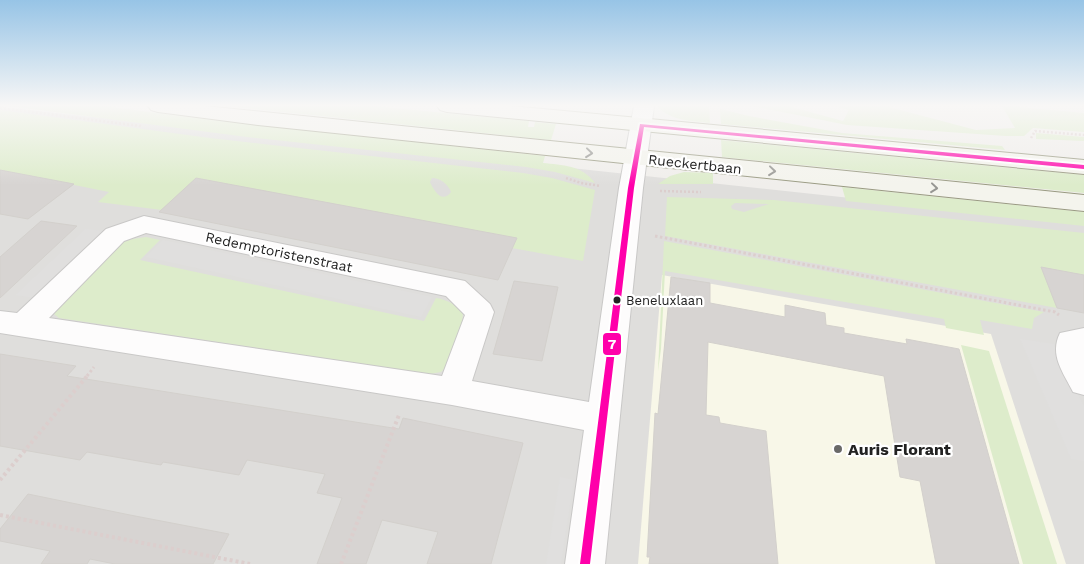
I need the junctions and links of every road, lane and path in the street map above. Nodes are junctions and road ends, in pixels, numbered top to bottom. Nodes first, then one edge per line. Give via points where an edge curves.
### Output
1 (387, 132) edge
2 (641, 132) edge
3 (784, 132) edge
4 (1034, 132) edge
5 (1051, 132) edge
6 (1084, 135) edge
7 (1031, 143) dead end
8 (637, 158) junction
9 (1084, 167) edge
10 (1084, 203) edge
11 (626, 231) junction
12 (1062, 318) dead end
13 (12, 324) edge
14 (116, 340) junction
15 (1084, 340) edge
16 (1084, 382) edge
17 (410, 384) junction
18 (452, 391) junction
19 (602, 419) junction
20 (0, 480) edge
21 (0, 515) edge
22 (239, 563) edge
23 (250, 564) edge
24 (342, 564) edge
25 (585, 564) edge

1 -> 8 main road, Rueckertbaan
2 - 8 street
3 - 9 main road
4 - 7 path
5 - 6 path
8 -> 10 main road, Rueckertbaan
8 - 11 street
11 - 12 path via 1055,312
11 - 19 street
13 - 14 street, Redemptoristenstraat
13 - 18 street, Redemptoristenstraat via 115,235 144,224 455,288 480,312
14 - 17 street, Redemptoristenstraat
14 - 20 path
15 - 16 street via 1071,342 1070,356
17 - 18 street, Redemptoristenstraat
17 - 24 path
18 - 19 street, Redemptoristenstraat
19 - 25 street
21 - 22 path
22 - 23 path

